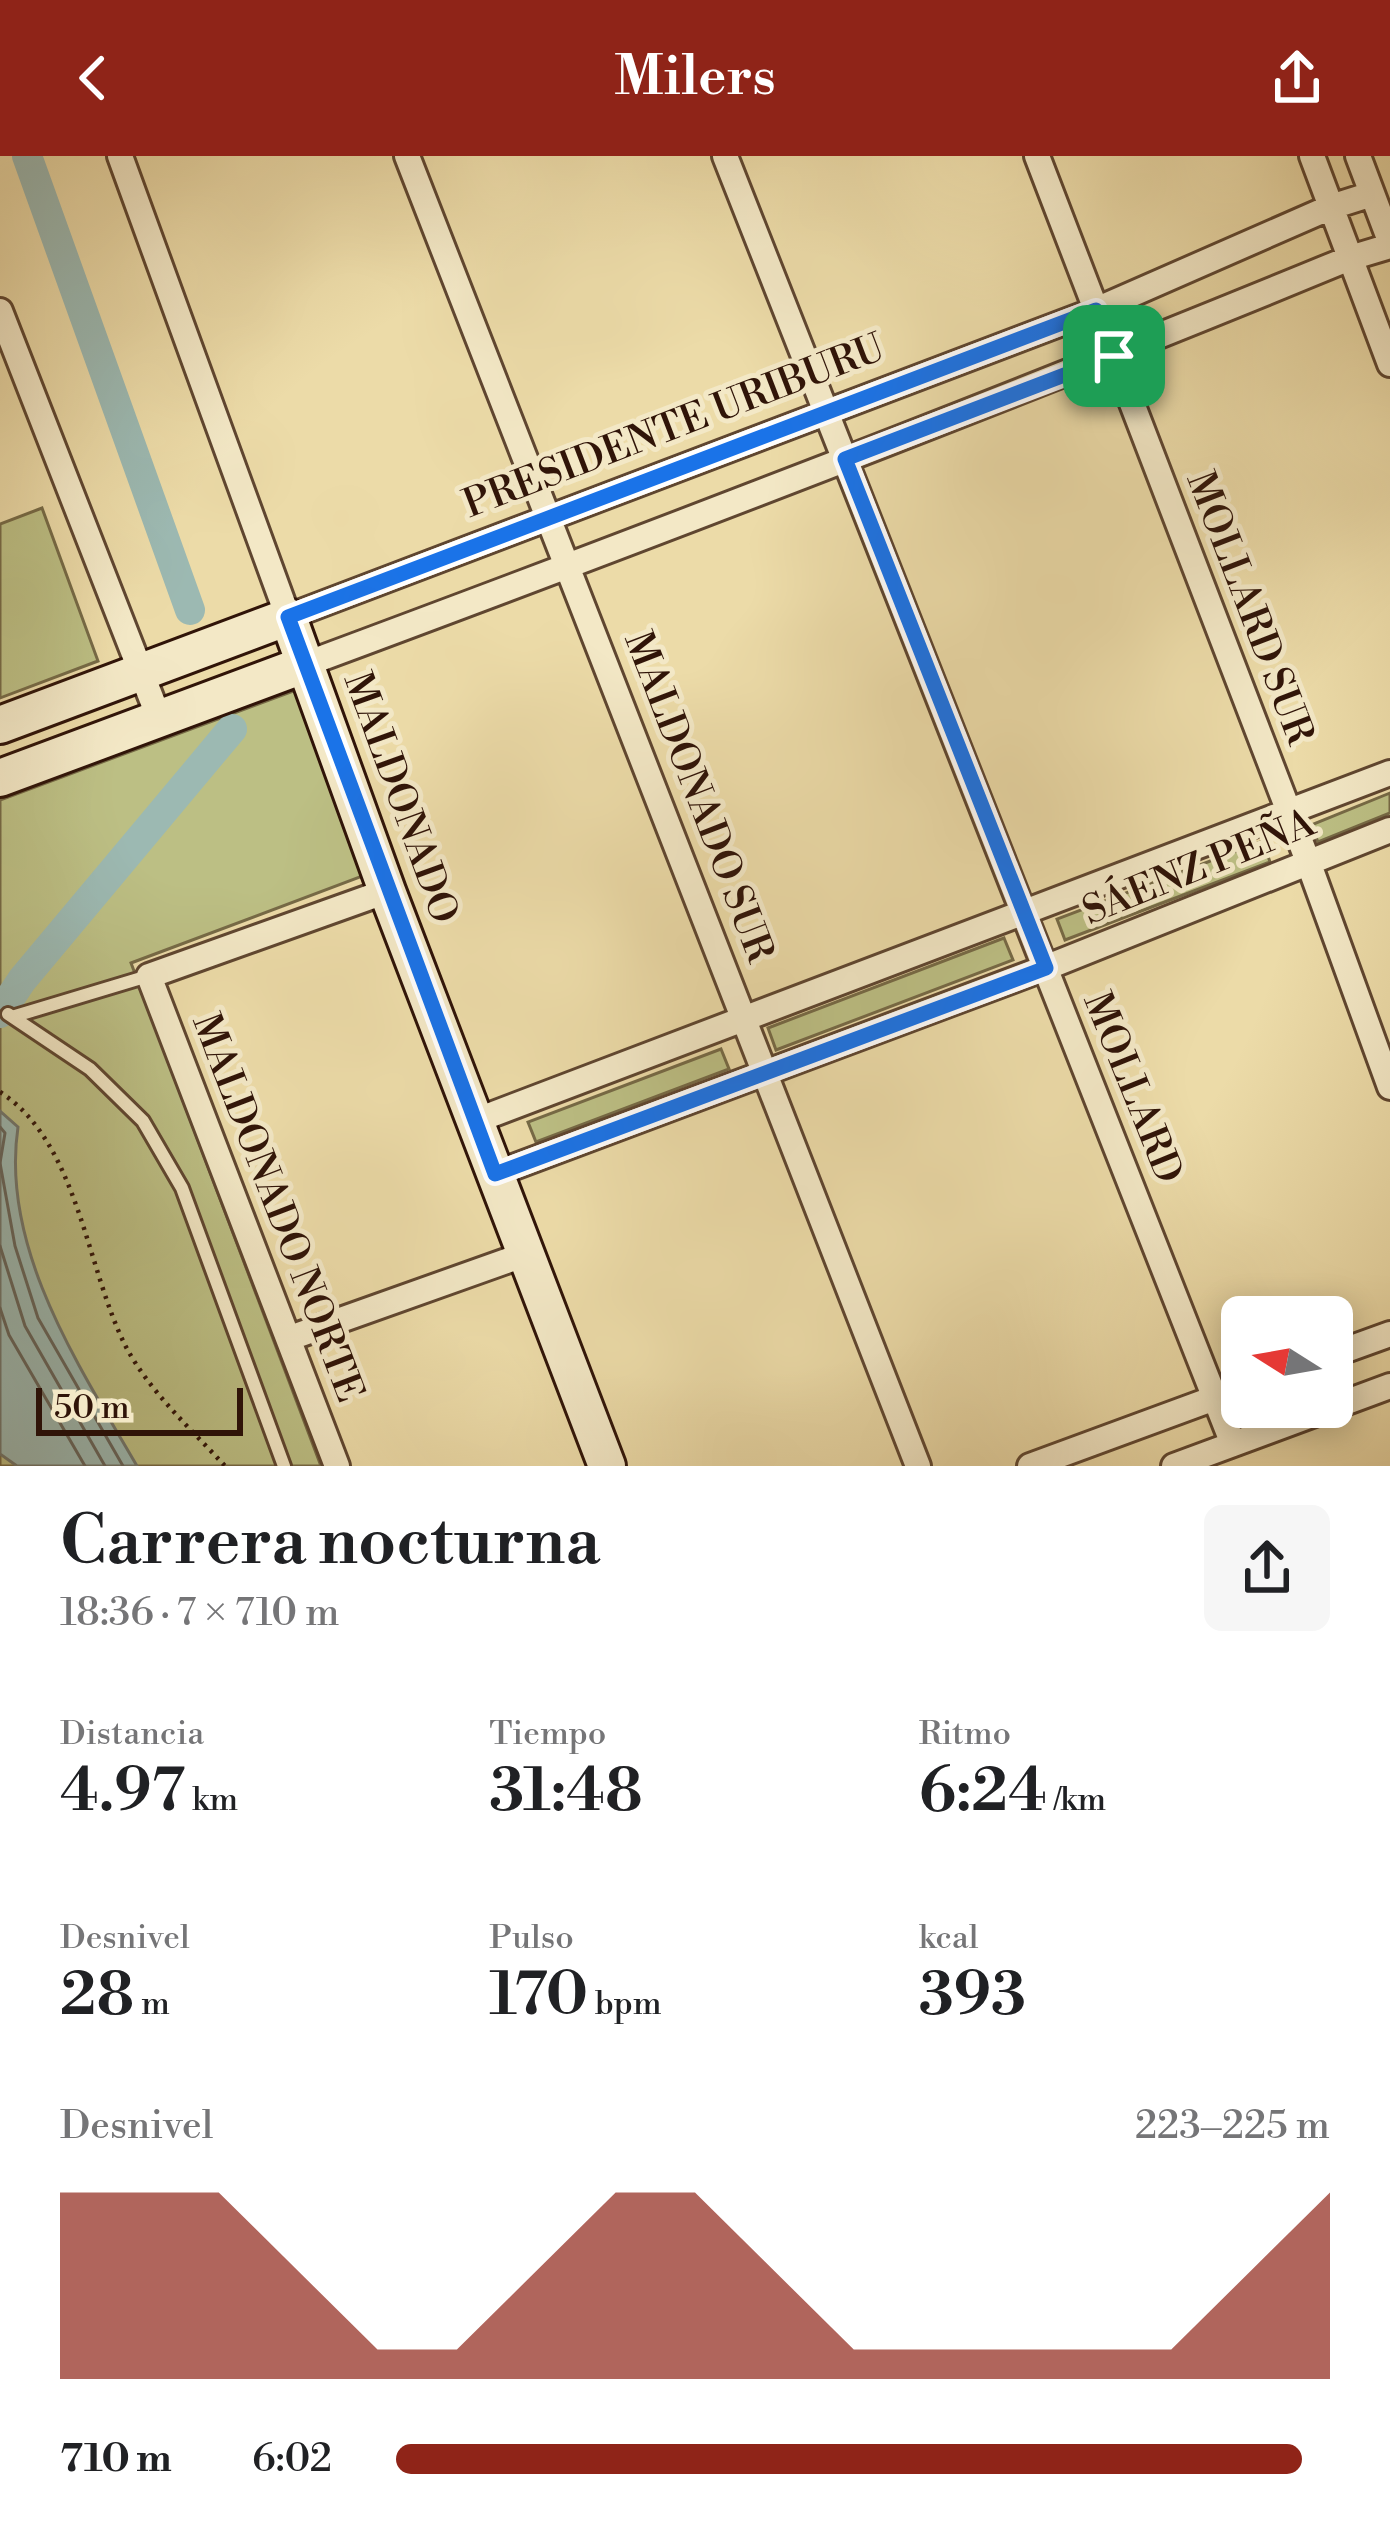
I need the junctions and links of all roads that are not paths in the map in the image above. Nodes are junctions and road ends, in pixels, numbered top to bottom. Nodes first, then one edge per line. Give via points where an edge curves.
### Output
1 (407, 156) edge
2 (725, 156) edge
3 (1037, 156) edge
4 (1312, 156) edge
5 (1358, 156) edge
6 (130, 159) edge
7 (1372, 194) junction
8 (1331, 207) junction
9 (1390, 244) edge
10 (1350, 258) junction
11 (1096, 310) junction
12 (0, 311) edge
13 (1114, 356) junction
14 (1390, 364) edge
15 (827, 413) junction
16 (845, 459) junction
17 (550, 520) junction
18 (568, 567) junction
19 (288, 617) junction
20 (306, 664) junction
21 (139, 670) junction
22 (159, 718) junction
23 (0, 725) edge
24 (1390, 773) edge
25 (0, 778) edge
26 (1289, 814) junction
27 (1390, 830) edge
28 (1309, 864) junction
29 (387, 891) junction
30 (1025, 915) junction
31 (1046, 968) junction
32 (149, 976) junction
33 (747, 1021) junction
34 (767, 1074) junction
35 (1390, 1087) edge
36 (475, 1121) junction
37 (495, 1174) junction
38 (526, 1254) junction
39 (1390, 1334) edge
40 (290, 1338) junction
41 (1353, 1347) edge
42 (1390, 1386) edge
43 (1221, 1396) edge
44 (1216, 1398) junction
45 (1234, 1444) junction
46 (284, 1466) edge
47 (337, 1466) edge
48 (607, 1466) edge
49 (918, 1466) edge
50 (1030, 1466) edge
51 (1174, 1466) edge

1 - 17 street, MALDONADO SUR
2 - 15 street, MOLLARD
3 - 11 street, MOLLARD SUR
4 - 8 street
5 - 7 street
6 - 19 street, MALDONADO
7 - 8 street, PRESIDENTE URIBURU
7 - 9 street
8 - 10 street
8 - 11 street, PRESIDENTE URIBURU
9 - 10 street
10 - 13 street
10 - 14 street
11 - 13 street, MOLLARD SUR
11 - 15 street, PRESIDENTE URIBURU
12 - 21 street
13 - 16 street
13 - 26 street, MOLLARD SUR
15 - 16 street, MOLLARD
15 - 17 street, PRESIDENTE URIBURU
16 - 18 street
16 - 30 street, MOLLARD
17 - 18 street, MALDONADO SUR
17 - 19 street, PRESIDENTE URIBURU
18 - 20 street
18 - 33 street, MALDONADO SUR
19 - 20 street, MALDONADO
19 - 21 street, PRESIDENTE URIBURU
20 - 22 street
20 - 29 street, MALDONADO
21 - 22 street
21 - 23 street, PRESIDENTE URIBURU
22 - 25 street
24 - 26 street, SÁENZ PEÑA
26 - 28 street, MOLLARD SUR
26 - 30 street, SÁENZ PEÑA
27 - 28 street, SÁENZ PEÑA
28 - 31 street, SÁENZ PEÑA
28 - 35 street, MOLLARD SUR
29 - 32 street
29 - 36 street, MALDONADO
30 - 31 street, MOLLARD
30 - 33 street, SÁENZ PEÑA
31 - 34 street, SÁENZ PEÑA
31 - 44 street, MOLLARD
32 - 40 street, MALDONADO NORTE
32 - 46 lane via 12,1015 90,1069 143,1121 182,1188
33 - 34 street, MALDONADO SUR
33 - 36 street, SÁENZ PEÑA
34 - 37 street, SÁENZ PEÑA
34 - 49 street, MALDONADO SUR
36 - 37 street, MALDONADO
37 - 38 street, MALDONADO
38 - 40 street
38 - 48 street, MALDONADO
39 - 41 street
40 - 47 street, MALDONADO NORTE
42 - 45 street
43 - 44 street
44 - 45 street, MOLLARD
44 - 50 street
45 - 51 street

